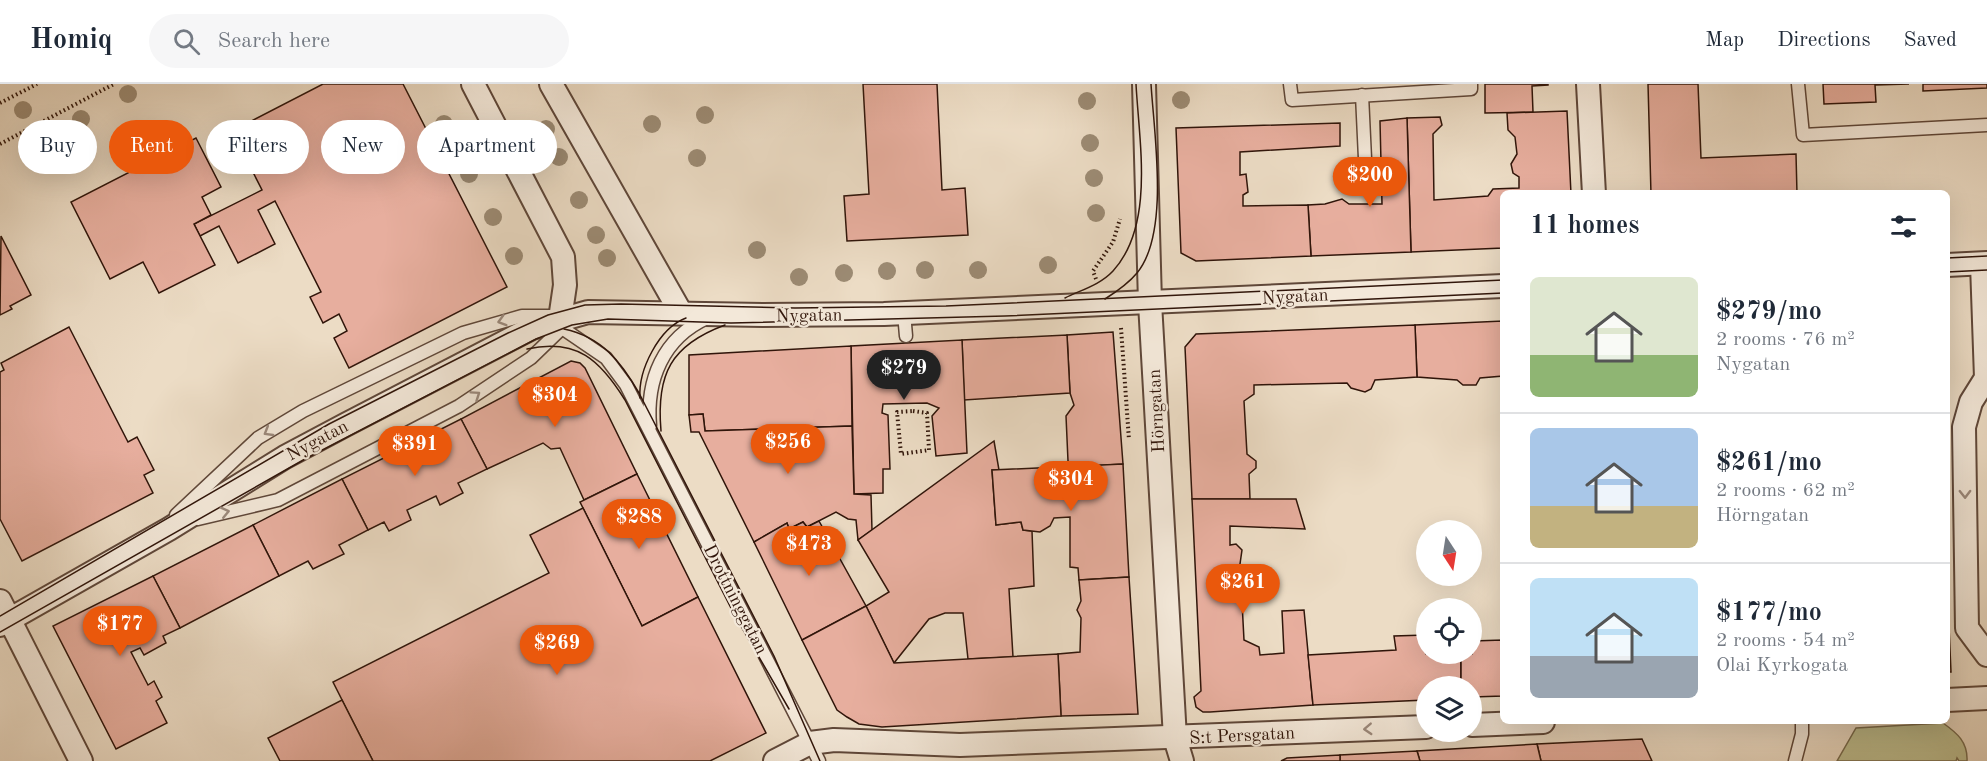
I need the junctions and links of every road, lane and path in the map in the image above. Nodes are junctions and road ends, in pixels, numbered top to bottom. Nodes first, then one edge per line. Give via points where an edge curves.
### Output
1 (37, 84) edge
2 (114, 84) edge
3 (473, 84) edge
4 (551, 84) edge
5 (1143, 84) edge
6 (1290, 84) edge
7 (1471, 84) edge
8 (1588, 84) edge
9 (1798, 84) edge
10 (1362, 96) junction
11 (0, 103) edge
12 (1987, 125) edge
13 (0, 144) edge
14 (1366, 180) dead end
15 (1594, 190) edge
16 (1985, 263) edge
17 (1950, 265) edge
18 (1500, 286) edge
19 (1150, 303) junction
20 (681, 313) junction
21 (904, 313) junction
22 (714, 314) junction
23 (561, 323) junction
24 (906, 336) dead end
25 (1987, 379) edge
26 (913, 411) joint
27 (651, 434) junction
28 (169, 529) junction
29 (3, 615) edge
30 (1987, 655) edge
31 (1987, 698) edge
32 (1950, 700) edge
33 (1500, 724) edge
34 (1802, 724) edge
35 (1482, 725) edge
36 (1416, 727) edge
37 (1175, 738) junction
38 (815, 752) edge
39 (81, 761) edge
40 (775, 761) edge
41 (1182, 761) edge
42 (1796, 761) edge

1 - 11 path
2 - 13 path
3 - 23 street via 563,257 566,285
4 - 20 street
5 - 19 street, Hörngatan
6 - 10 lane via 1292,100
7 - 10 lane via 1471,89
8 - 15 street
9 - 12 lane via 1803,135
10 - 14 lane
16 - 17 street
16 - 25 street
18 - 19 street, Nygatan
19 - 21 street, Nygatan
19 - 37 street, Hörngatan
20 - 22 street, Nygatan
20 - 23 street, Nygatan via 588,312
21 - 22 street, Nygatan
21 - 24 lane
22 - 27 lane via 684,332 664,355 650,386
23 - 27 lane, Drottninggatan via 615,368
23 - 28 street, Nygatan via 532,328 326,435
28 -> 23 lane, Nygatan via 278,500 459,406 531,358
23 -> 28 lane via 548,315 522,316 463,333 303,411 258,438 175,516
25 -> 30 street via 1971,402 1964,427 1967,628
26 - 26 path via 897,412 901,454 929,450 927,413
27 - 38 lane, Drottninggatan
28 - 29 street, Nygatan
29 - 39 street
31 - 32 street
33 - 35 street
34 - 42 lane
36 -> 37 street, S:t Persgatan
37 - 38 street, S:t Persgatan via 960,745 834,740
37 - 41 street, Hörngatan
38 - 40 street, S:t Persgatan

